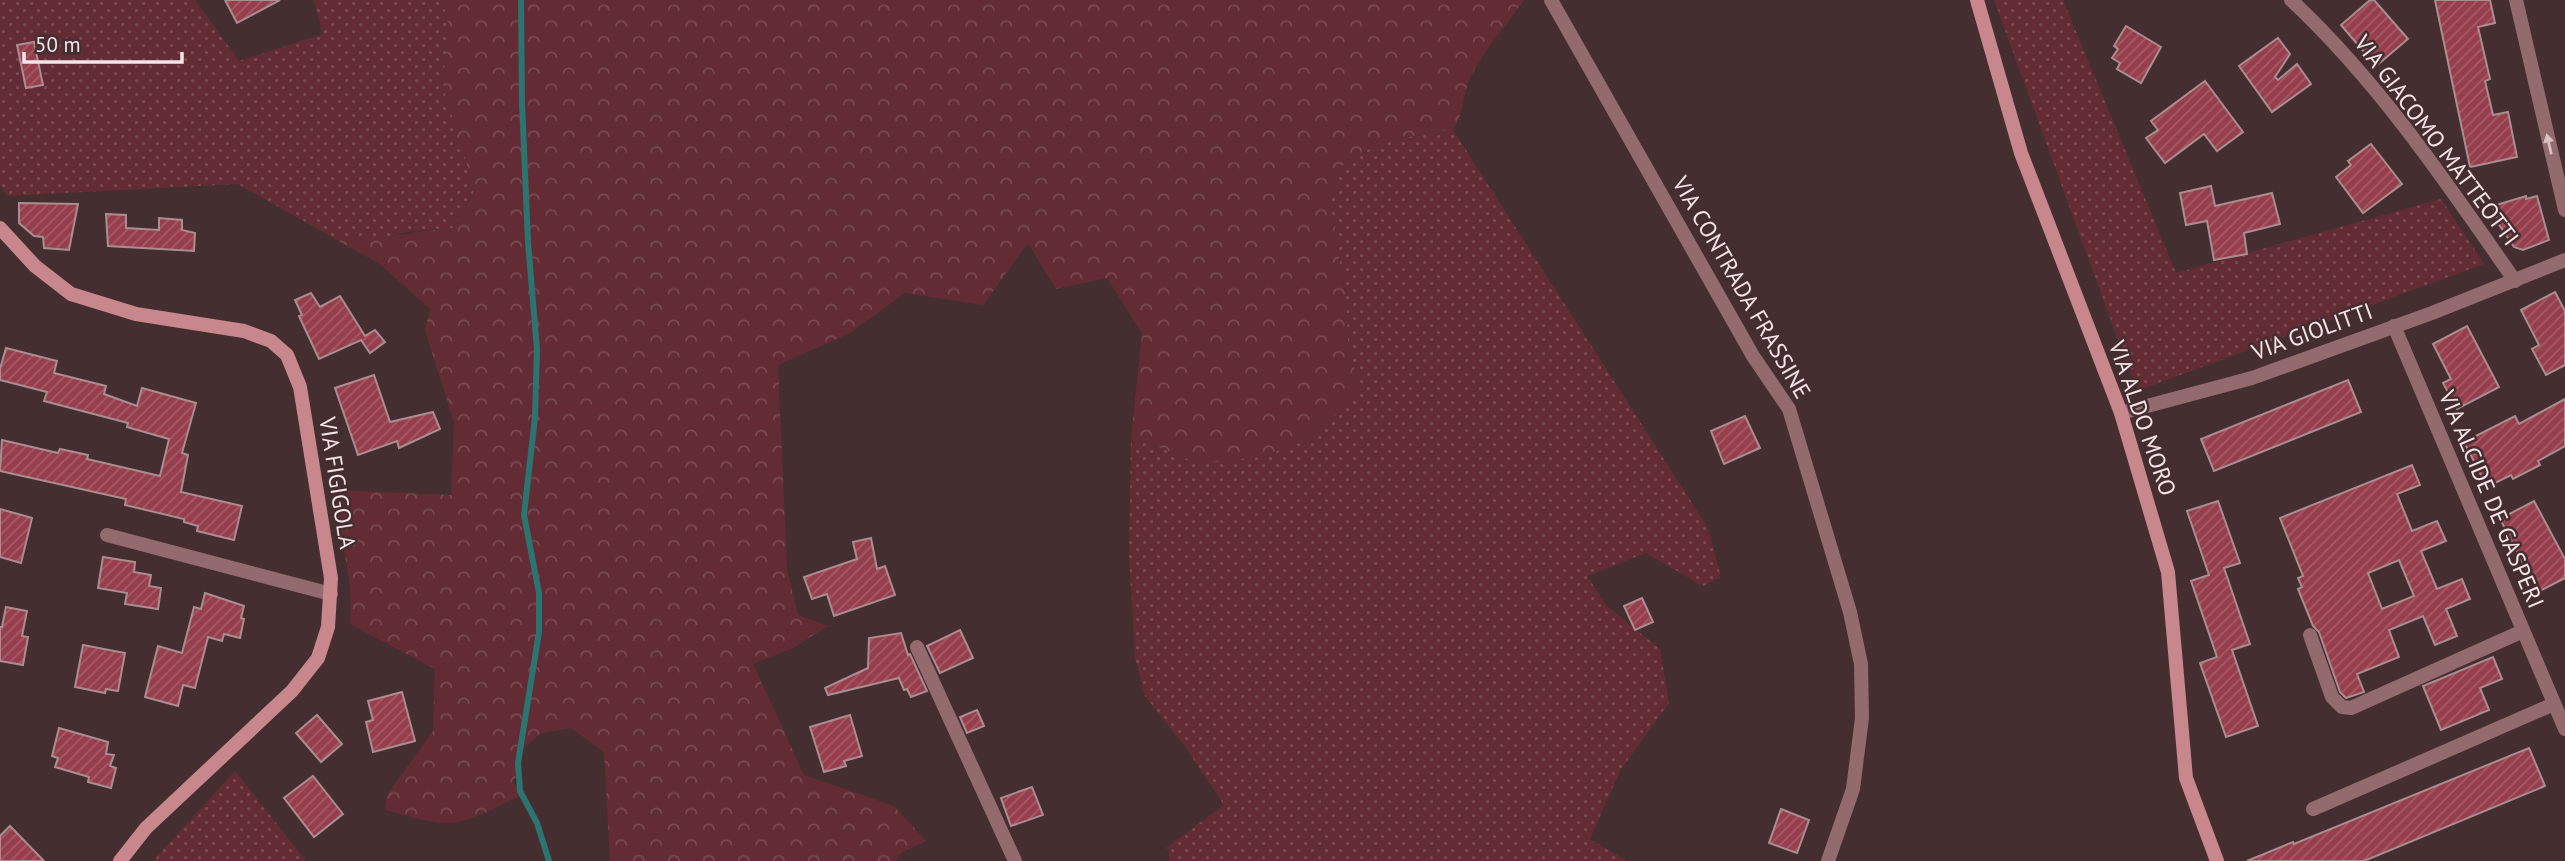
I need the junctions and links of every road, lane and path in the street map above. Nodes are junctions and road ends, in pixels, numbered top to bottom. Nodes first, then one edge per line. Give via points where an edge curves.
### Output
1 (1552, 0) edge
2 (1977, 0) edge
3 (2291, 0) edge
4 (2516, 0) edge
5 (2565, 210) edge
6 (0, 228) edge
7 (2565, 260) edge
8 (2515, 281) junction
9 (2394, 326) junction
10 (2121, 413) junction
11 (107, 535) dead end
12 (331, 594) junction
13 (2523, 631) junction
14 (2311, 635) dead end
15 (917, 648) dead end
16 (2554, 704) junction
17 (2565, 729) edge
18 (2313, 809) dead end
19 (120, 861) edge
20 (1015, 861) edge
21 (1828, 861) edge
22 (2217, 861) edge

1 - 21 street, VIA CONTRADA FRASSINE via 1753,356 1789,410 1850,612 1861,664 1862,718 1853,789
2 - 10 street, VIA ALDO MORO via 2021,153
3 - 8 street, VIA GIACOMO MATTEOTTI via 2349,57
5 -> 4 street
6 - 12 street, VIA FIGIGOLA via 35,266 71,294 136,314 244,331 271,341 286,355 300,387
7 - 8 street, VIA GIOLITTI
8 - 9 street, VIA GIOLITTI
9 - 10 street, VIA GIOLITTI via 2252,378
9 - 13 street, VIA ALCIDE DE GASPERI
10 - 22 street, VIA ALDO MORO via 2168,572 2186,778
11 - 12 street
12 - 19 street, VIA FIGIGOLA via 328,628 318,658 292,691 146,828
13 - 14 street via 2351,708 2342,707 2332,697
13 - 16 street, VIA ALCIDE DE GASPERI
15 - 20 street
16 - 17 street, VIA ALCIDE DE GASPERI
16 - 18 street

